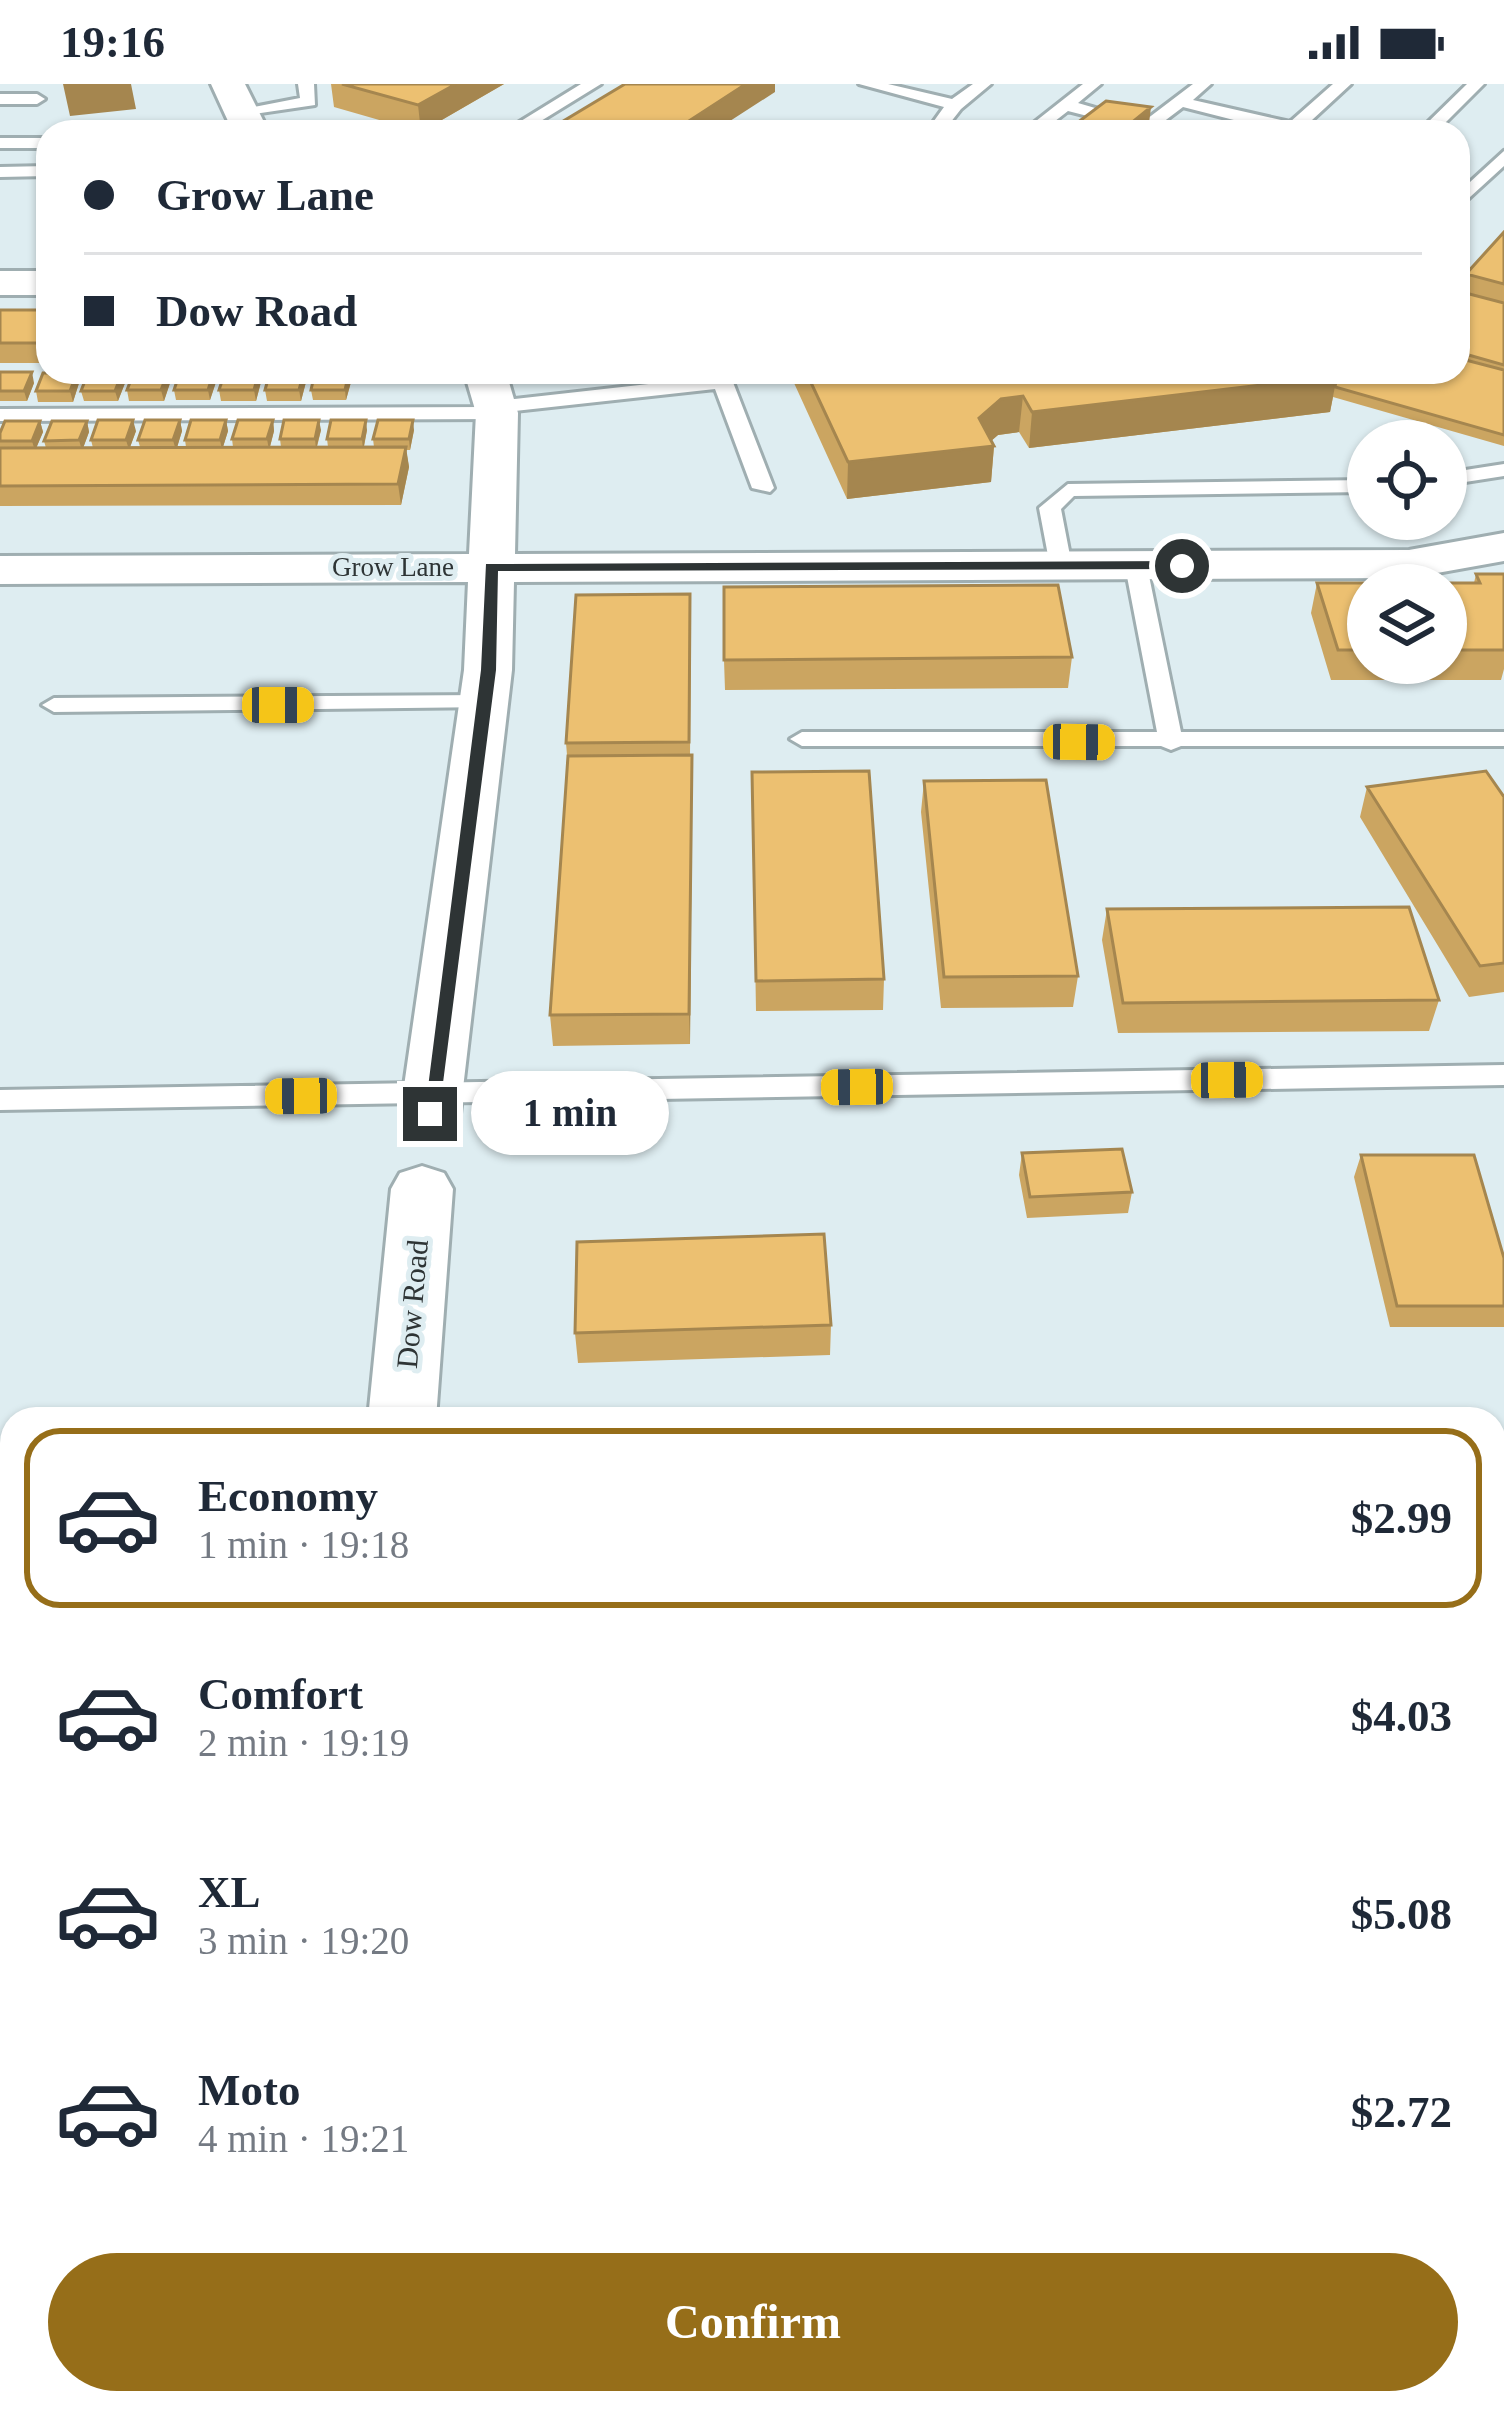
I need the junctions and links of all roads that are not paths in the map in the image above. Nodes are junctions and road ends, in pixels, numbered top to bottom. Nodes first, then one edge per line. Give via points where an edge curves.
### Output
1 (306, 84) edge
2 (593, 84) edge
3 (867, 84) edge
4 (983, 84) edge
5 (1093, 84) edge
6 (1203, 84) edge
7 (1342, 84) edge
8 (1476, 84) edge
9 (0, 99) edge
10 (37, 99) dead end
11 (1181, 102) junction
12 (955, 105) junction
13 (1065, 105) junction
14 (240, 109) edge
15 (532, 120) edge
16 (943, 120) edge
17 (1046, 120) edge
18 (1118, 120) edge
19 (1157, 120) edge
20 (1252, 120) edge
21 (1302, 120) edge
22 (1438, 120) edge
23 (36, 142) edge
24 (0, 143) edge
25 (1504, 156) edge
26 (36, 171) edge
27 (0, 172) edge
28 (1470, 191) edge
29 (0, 283) edge
30 (36, 283) edge
31 (645, 384) edge
32 (724, 384) edge
33 (493, 398) edge
34 (0, 415) edge
35 (1504, 470) edge
36 (1467, 476) edge
37 (1347, 486) edge
38 (764, 488) dead end
39 (1504, 547) edge
40 (1061, 566) junction
41 (1136, 566) junction
42 (491, 567) junction
43 (0, 570) edge
44 (484, 702) junction
45 (54, 705) dead end
46 (802, 739) dead end
47 (1504, 739) edge
48 (1172, 743) junction
49 (1504, 1075) edge
50 (0, 1100) edge
51 (431, 1104) junction
52 (422, 1189) dead end
53 (403, 1407) edge

1 - 14 lane via 309,102
2 - 15 lane
3 - 12 lane
4 - 12 lane
5 - 13 lane
6 - 11 lane
7 - 21 lane
8 - 22 lane
9 - 10 lane
11 - 19 lane
11 - 20 lane
12 - 16 lane
13 - 17 lane
13 - 18 lane
23 - 24 lane
25 - 28 lane
26 - 27 lane
29 - 30 street
31 - 33 lane
32 - 38 lane
33 - 34 lane
33 - 42 street
35 - 36 lane
37 - 40 lane via 1068,490 1050,508
39 - 41 street, Grow Lane via 1409,565
40 - 41 street, Grow Lane
40 - 42 street, Grow Lane
41 - 48 lane
42 - 43 street, Grow Lane
42 - 44 street
44 - 45 lane
44 - 51 street
46 - 48 lane
47 - 48 lane
49 - 51 lane via 580,1091
50 - 51 lane via 344,1096
52 - 53 street, Dow Road

